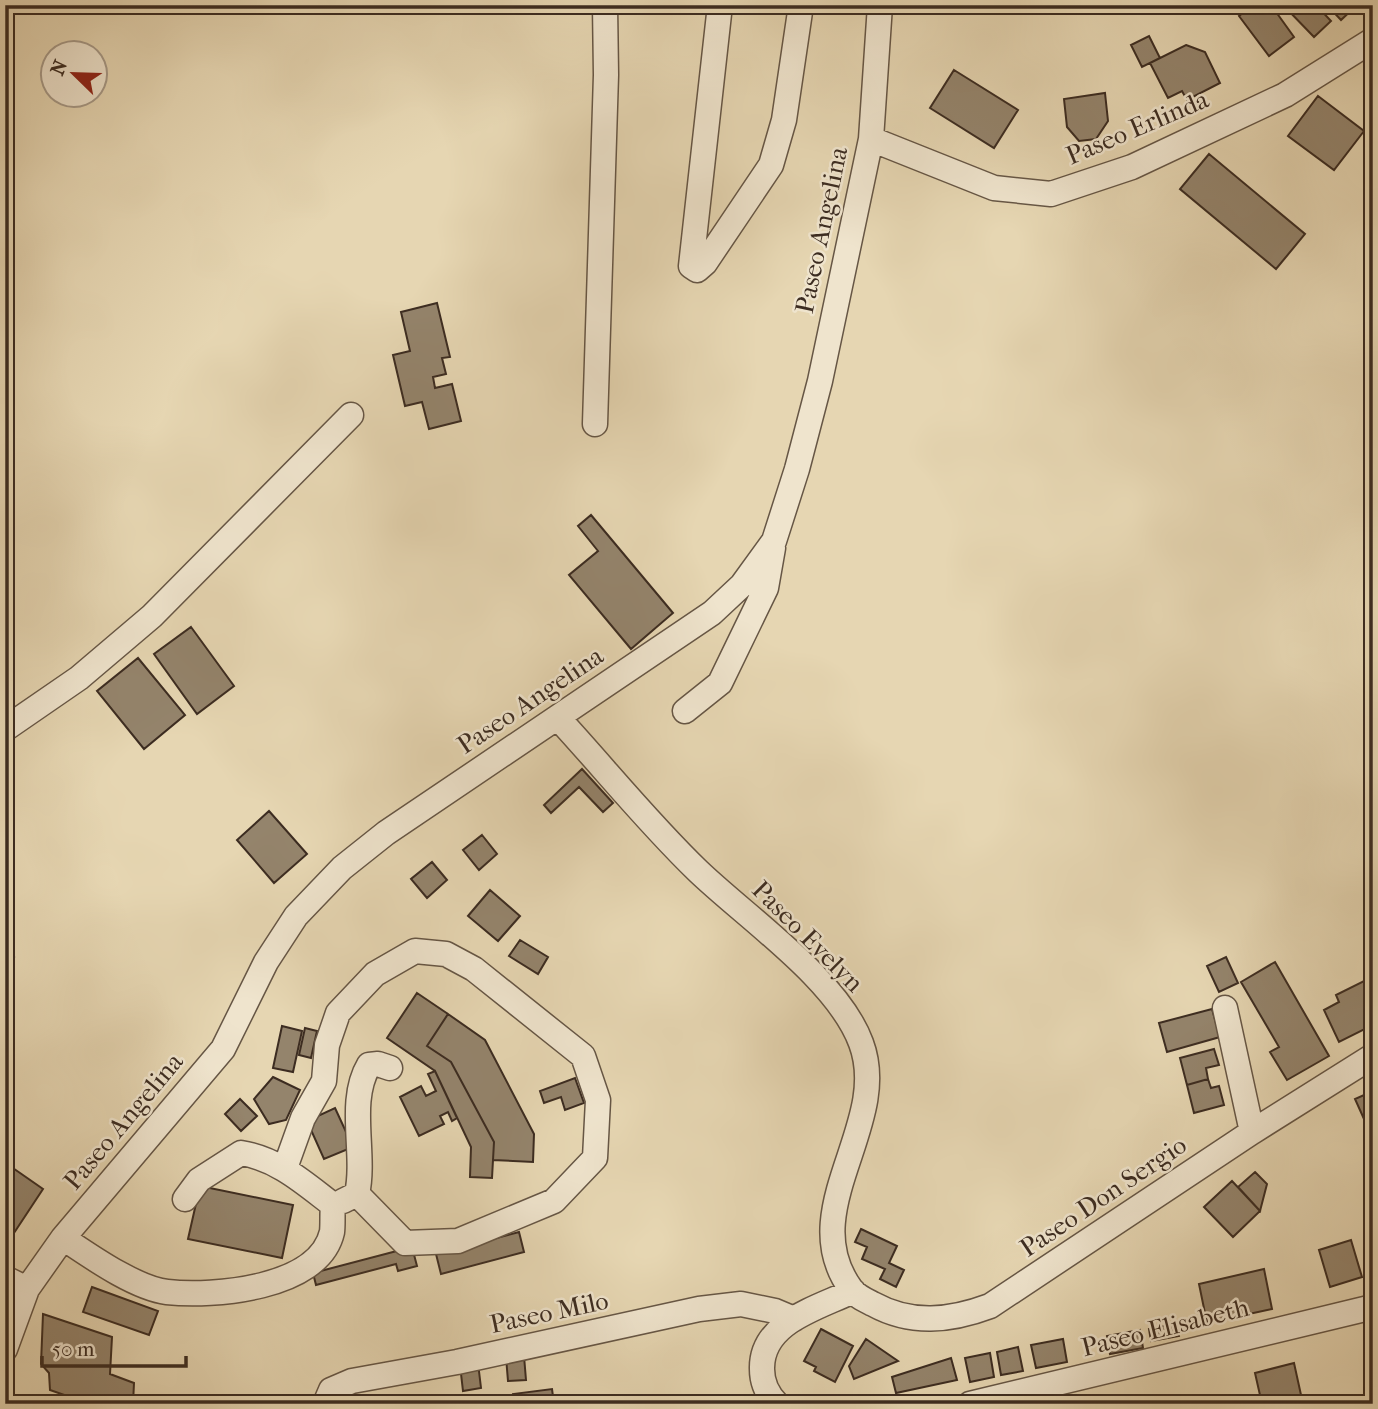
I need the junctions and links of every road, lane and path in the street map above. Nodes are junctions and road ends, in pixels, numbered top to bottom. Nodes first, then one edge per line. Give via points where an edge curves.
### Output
1 (720, 5) edge
2 (801, 5) edge
3 (880, 5) edge
4 (612, 8) edge
5 (1373, 40) edge
6 (871, 139) junction
7 (351, 415) dead end
8 (595, 424) dead end
9 (774, 541) junction
10 (685, 710) dead end
11 (558, 718) junction
12 (5, 729) edge
13 (1225, 1008) dead end
14 (1373, 1056) edge
15 (390, 1069) dead end
16 (1252, 1132) junction
17 (285, 1168) junction
18 (357, 1194) junction
19 (185, 1199) dead end
20 (333, 1205) junction
21 (63, 1238) junction
22 (16, 1284) edge
23 (853, 1291) junction
24 (1373, 1307) edge
25 (794, 1319) junction
26 (5, 1349) edge
27 (325, 1404) edge
28 (777, 1404) edge
29 (970, 1404) edge

1 - 2 street via 691,266 697,270 771,165 788,97
3 - 6 street, Paseo Angelina
4 - 8 street
5 - 6 street, Paseo Erlinda via 1285,95 1132,167 1051,194 993,188
6 - 9 street, Paseo Angelina via 820,381
7 - 12 street via 152,616 79,678
9 - 10 street via 766,588 720,683
9 - 11 street, Paseo Angelina via 742,585 712,613
11 - 21 street, Paseo Angelina via 386,833 342,868 306,906 266,962 223,1049
11 - 23 street, Paseo Evelyn via 697,870 828,991 856,1028 866,1064 866,1084 833,1227 841,1272
13 - 16 street
14 - 16 street, Paseo Don Sergio
15 - 18 street via 369,1065 362,1077 362,1172
16 - 23 street, Paseo Don Sergio via 990,1306 926,1320 892,1312
17 - 18 street via 303,1118 324,1081 327,1045 338,1013 375,974 415,951 446,954 474,969 583,1056 598,1100 595,1158 554,1201 458,1241 405,1244
17 - 19 street via 241,1153 199,1180
17 - 20 street
18 - 20 street
20 - 21 street via 332,1234 315,1260 294,1276 242,1289 166,1292 115,1272
21 - 22 street, Paseo Angelina
22 - 26 street, Paseo Angelina
23 - 25 street
24 - 29 street, Paseo Elisabeth
25 - 27 street, Paseo Milo via 741,1304 699,1309 352,1381 331,1390
25 - 28 street via 778,1329 764,1351 764,1384

